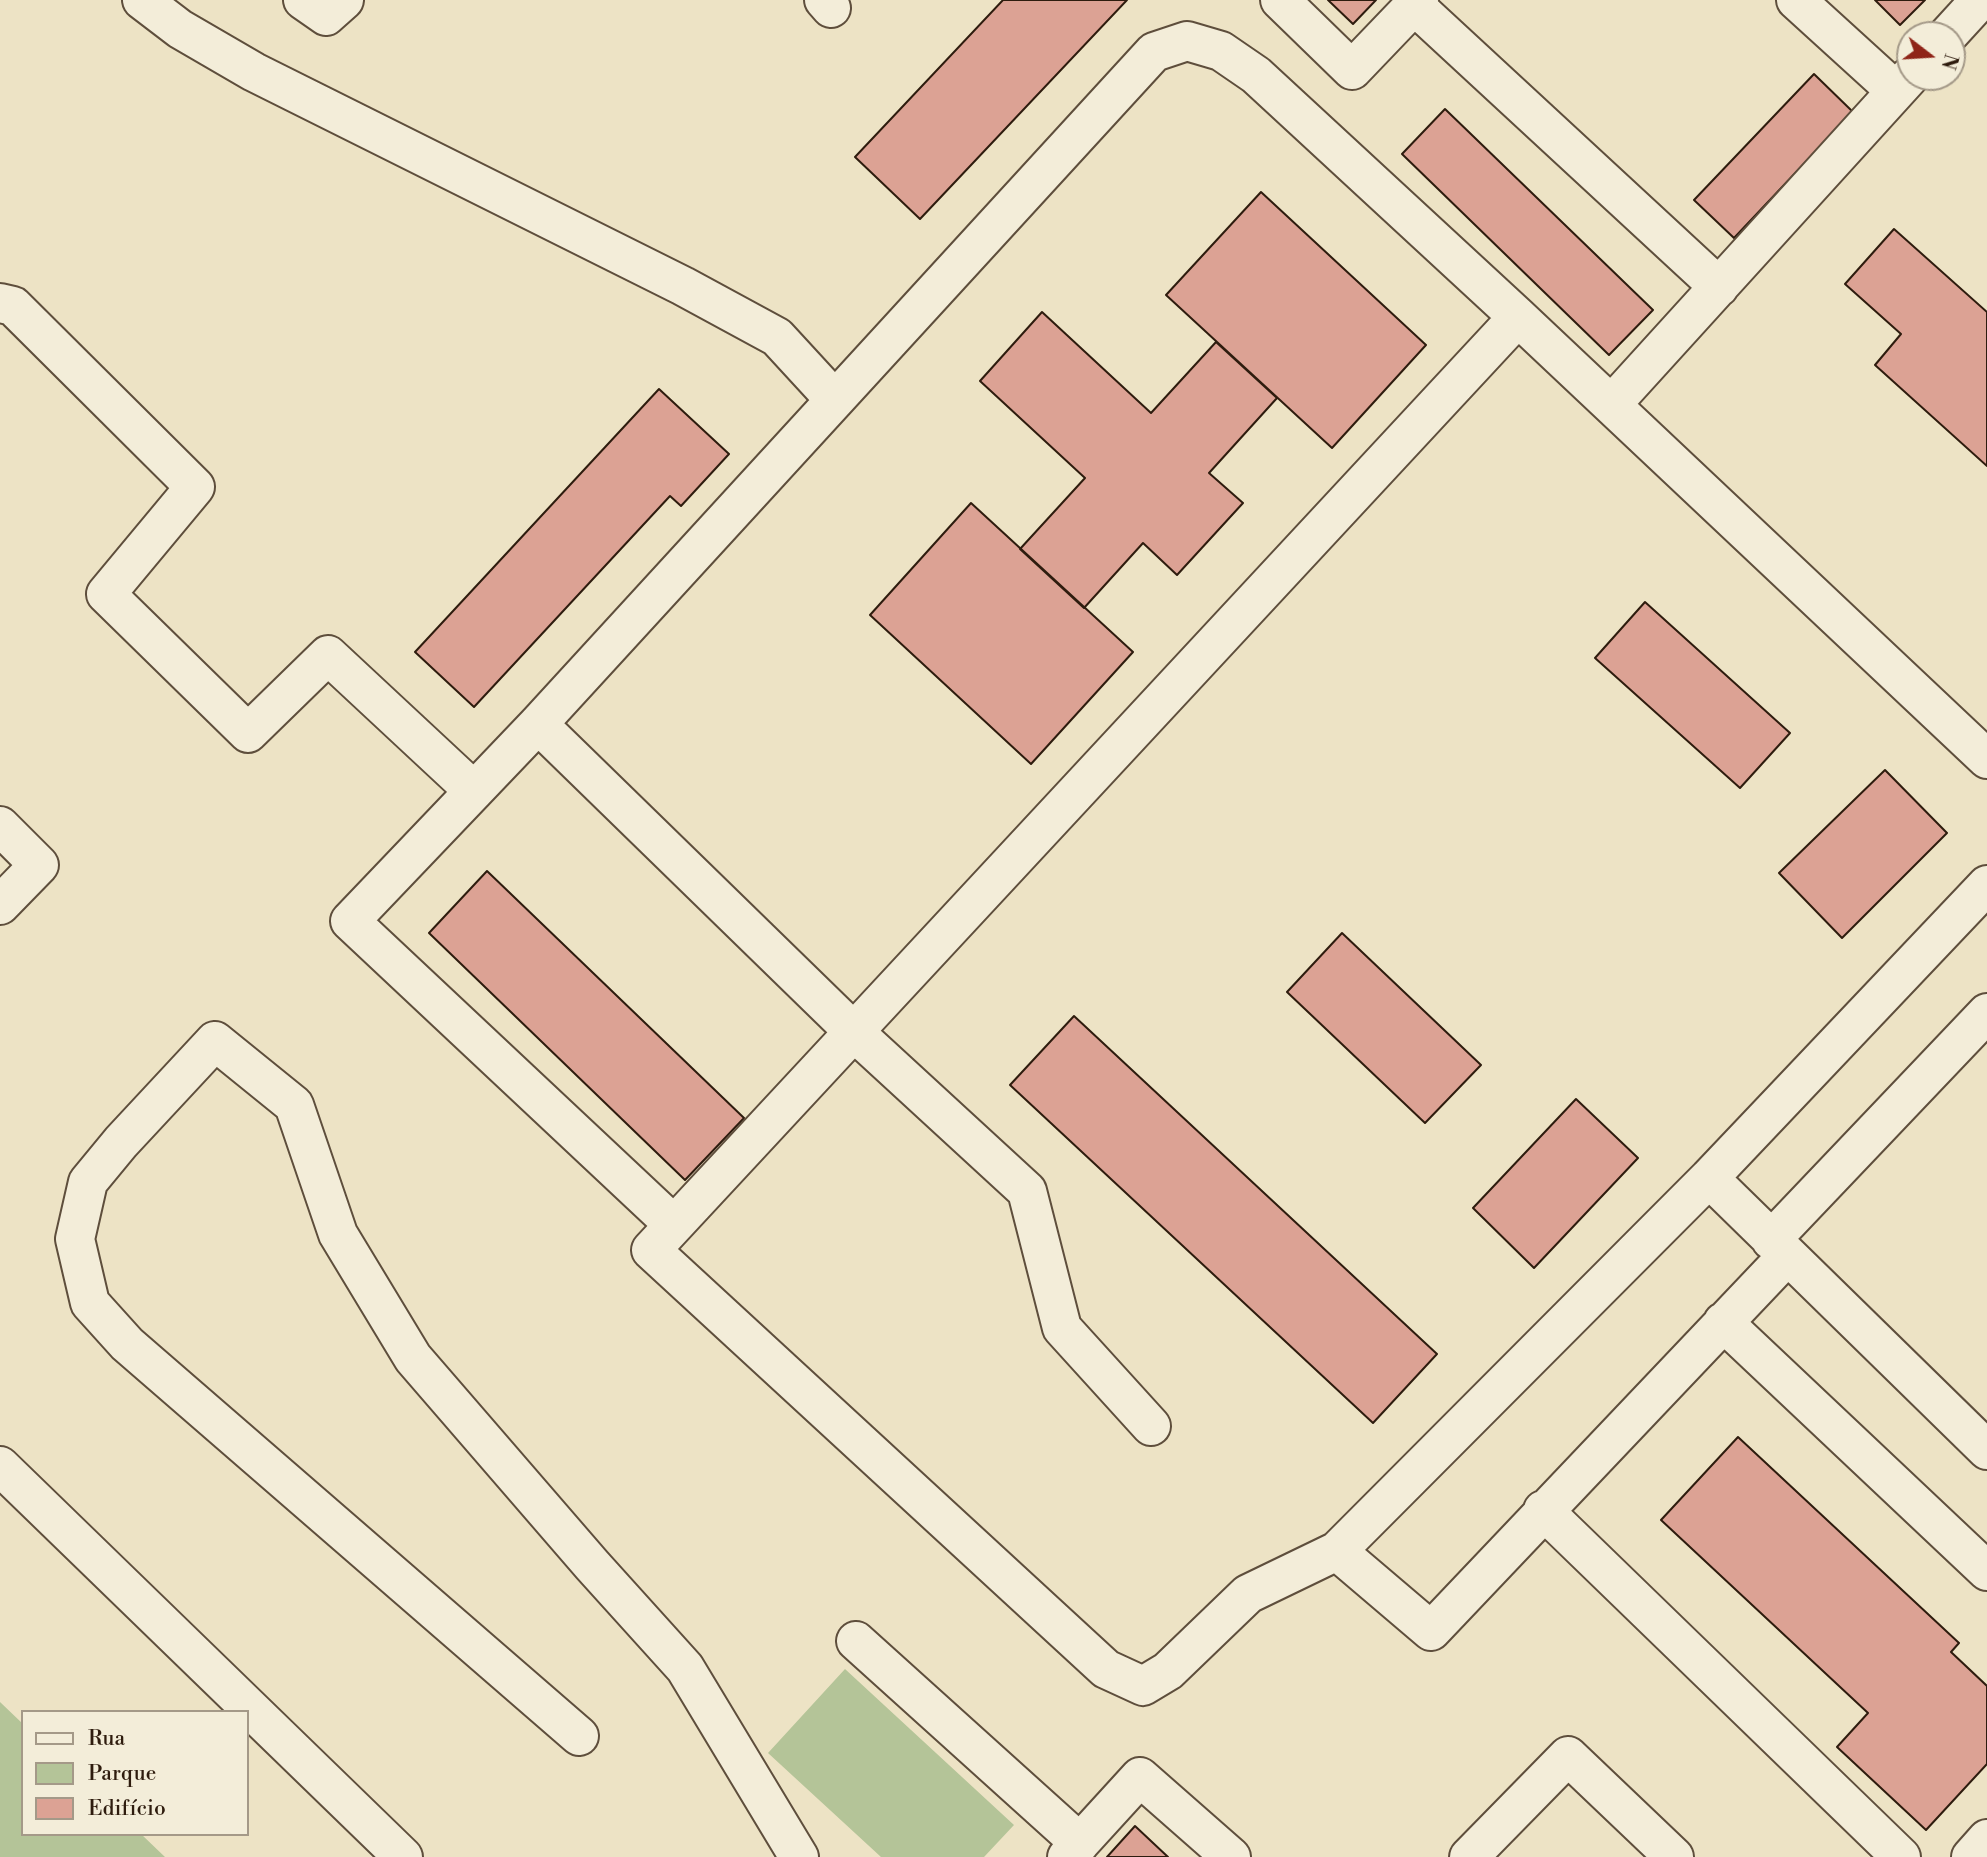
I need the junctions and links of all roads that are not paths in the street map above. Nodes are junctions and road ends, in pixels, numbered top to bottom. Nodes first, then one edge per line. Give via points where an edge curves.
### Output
1 (142, 0) edge
2 (303, 0) edge
3 (344, 0) edge
4 (1280, 0) edge
5 (1796, 0) edge
6 (1980, 0) edge
7 (1417, 2) edge
8 (1961, 21) edge
9 (1896, 79) edge
10 (1897, 91) edge
11 (1718, 287) junction
12 (0, 303) edge
13 (1518, 317) junction
14 (834, 399) junction
15 (1612, 404) junction
16 (538, 724) junction
17 (1987, 759) edge
18 (474, 791) junction
19 (0, 826) edge
20 (0, 905) edge
21 (1979, 910) edge
22 (1987, 1013) edge
23 (853, 1031) junction
24 (1709, 1178) junction
25 (674, 1225) junction
26 (1779, 1248) junction
27 (1723, 1322) junction
28 (1151, 1426) dead end
29 (1987, 1450) edge
30 (0, 1466) edge
31 (1543, 1510) junction
32 (1337, 1551) junction
33 (1987, 1571) edge
34 (856, 1641) dead end
35 (579, 1736) dead end
36 (1987, 1839) edge
37 (1073, 1850) edge
38 (403, 1857) edge
39 (799, 1857) edge
40 (1231, 1857) edge
41 (1469, 1857) edge
42 (1674, 1857) edge
43 (1901, 1857) edge
44 (1970, 1857) edge

1 - 14 lane via 180,29 254,72 777,337
2 - 3 lane via 326,16
4 - 7 lane via 1352,70
5 - 9 lane
6 - 8 lane
7 - 11 lane
10 - 11 lane
11 - 15 lane
12 - 18 lane via 13,306 195,487 106,594 248,733 328,655
13 - 14 lane via 1255,75 1221,51 1187,41 1154,52
13 - 15 lane
13 - 23 lane
14 - 16 lane
15 - 17 lane
16 - 18 lane
16 - 23 lane
18 - 25 lane via 350,921
19 - 20 lane via 38,865
21 - 24 lane
22 - 26 lane
23 - 25 lane
23 - 28 lane via 1027,1191 1062,1328
24 - 26 lane
24 - 32 lane
25 - 32 lane via 651,1250 1106,1669 1143,1686 1168,1671 1248,1594
26 - 27 lane
26 - 29 lane
27 - 31 lane
27 - 33 lane
30 - 38 lane
31 - 32 lane via 1431,1631
31 - 43 lane
34 - 37 lane
35 - 39 lane via 127,1344 90,1303 75,1239 89,1182 215,1041 294,1105 338,1234 413,1358 685,1668
36 - 44 lane
37 - 40 lane via 1140,1777
41 - 42 lane via 1568,1756

